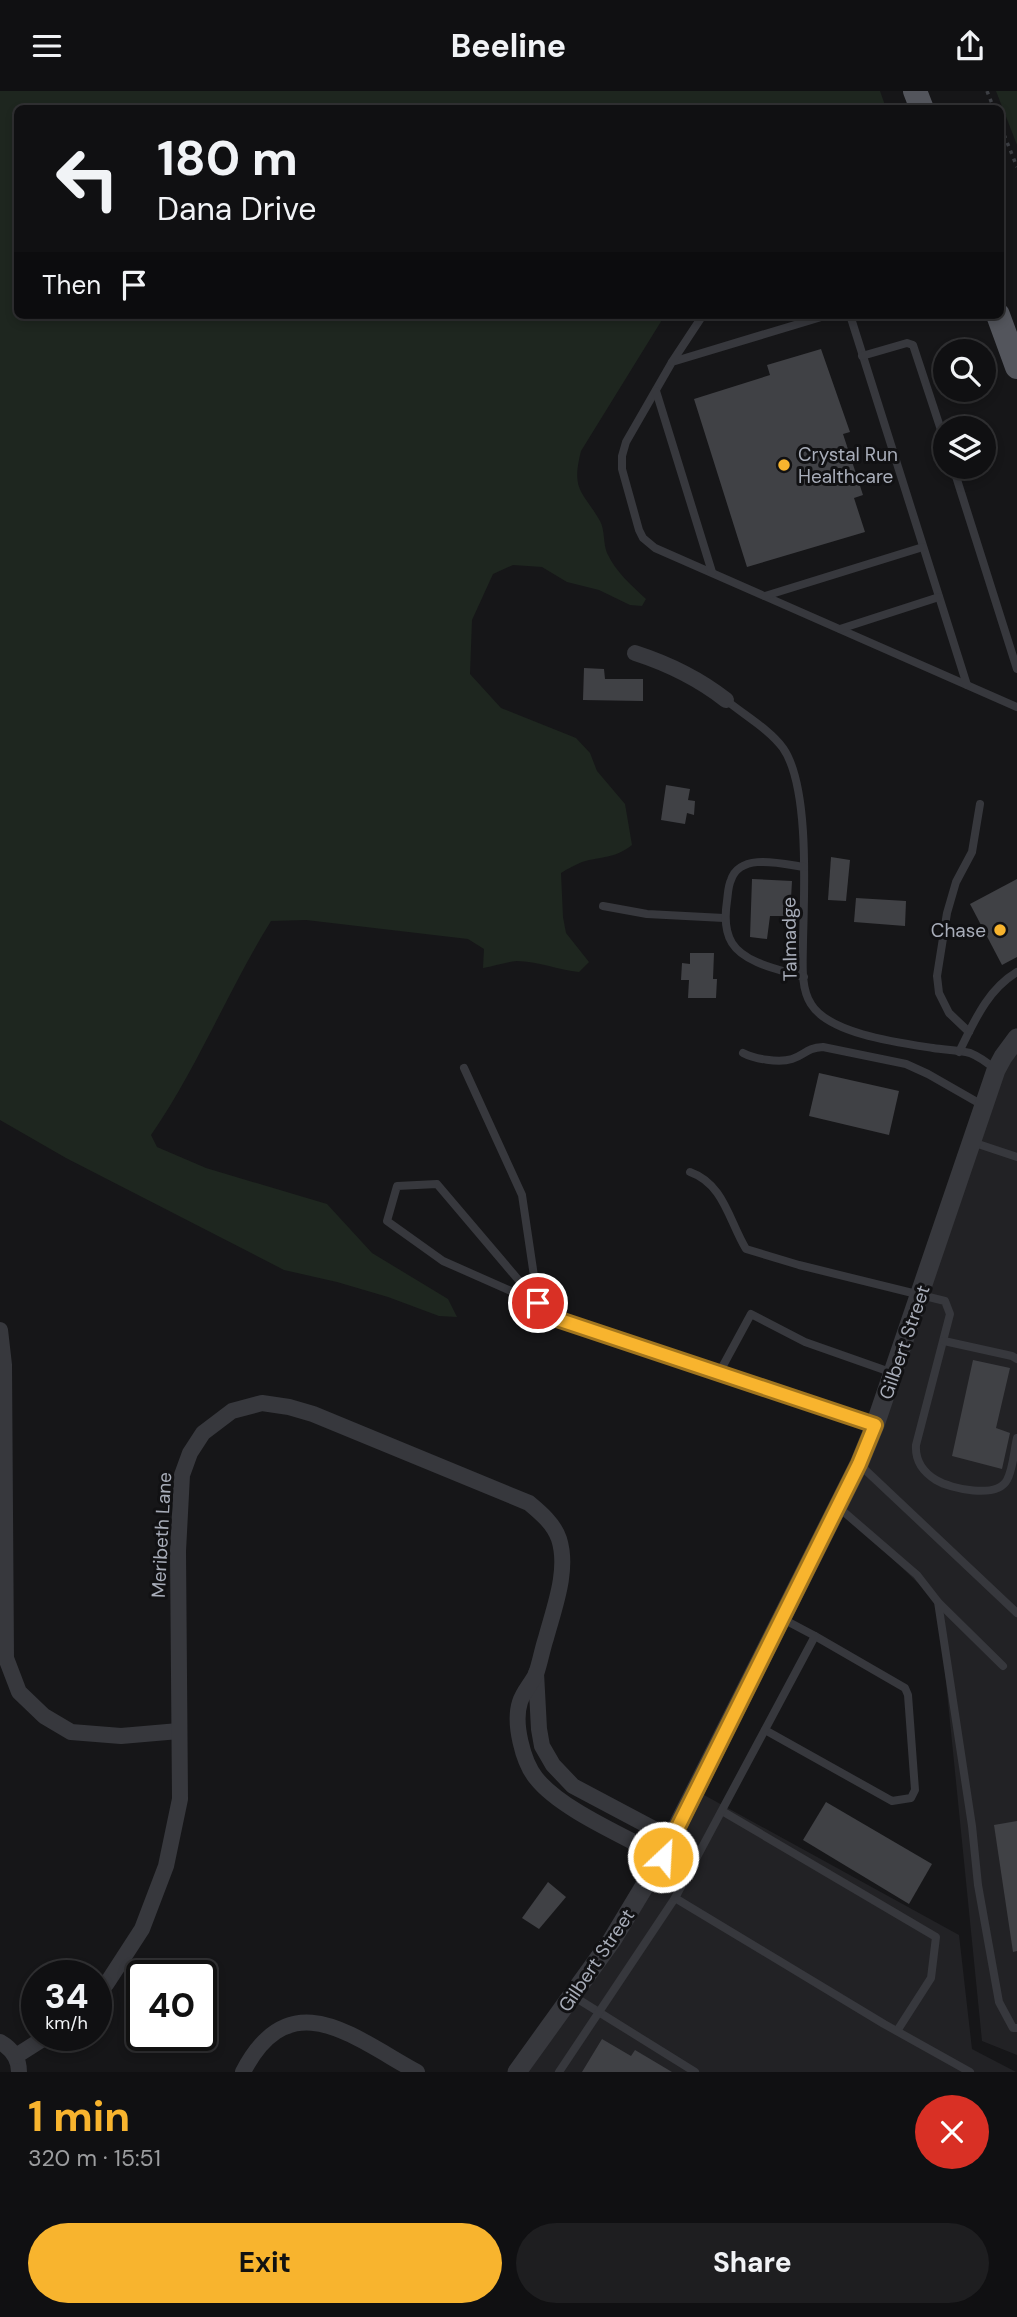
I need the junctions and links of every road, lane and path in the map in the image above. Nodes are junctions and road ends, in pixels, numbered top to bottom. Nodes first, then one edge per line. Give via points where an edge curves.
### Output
1 (1004, 134) edge
2 (1017, 167) edge
3 (700, 319) edge
4 (815, 319) edge
5 (850, 319) edge
6 (999, 319) edge
7 (862, 356) junction
8 (673, 362) junction
9 (1017, 367) edge
10 (656, 391) junction
11 (936, 416) edge
12 (957, 479) edge
13 (923, 547) junction
14 (712, 572) junction
15 (765, 596) junction
16 (939, 597) junction
17 (840, 629) junction
18 (635, 653) dead end
19 (1017, 669) edge
20 (967, 685) junction
21 (726, 700) joint
22 (1017, 707) edge
23 (980, 804) dead end
24 (804, 867) junction
25 (603, 906) dead end
26 (724, 918) junction
27 (1017, 972) edge
28 (804, 977) junction
29 (969, 1032) junction
30 (1017, 1038) edge
31 (959, 1052) junction
32 (743, 1053) dead end
33 (464, 1068) dead end
34 (996, 1070) junction
35 (984, 1106) junction
36 (972, 1142) junction
37 (1017, 1157) edge
38 (690, 1172) dead end
39 (920, 1294) junction
40 (538, 1303) junction
41 (0, 1330) edge
42 (944, 1341) junction
43 (1017, 1359) edge
44 (719, 1373) junction
45 (893, 1373) junction
46 (875, 1425) junction
47 (1017, 1438) edge
48 (859, 1464) junction
49 (837, 1506) junction
50 (938, 1602) junction
51 (1017, 1613) edge
52 (780, 1618) junction
53 (815, 1636) junction
54 (1003, 1666) dead end
55 (536, 1673) junction
56 (765, 1730) junction
57 (179, 1731) junction
58 (722, 1811) junction
59 (671, 1838) junction
60 (663, 1857) junction
61 (675, 1898) junction
62 (112, 1975) edge
63 (573, 1996) junction
64 (598, 2012) junction
65 (1017, 2028) edge
66 (897, 2031) junction
67 (0, 2042) edge
68 (31, 2051) edge
69 (17, 2064) edge
70 (243, 2072) edge
71 (417, 2072) edge
72 (517, 2072) edge
73 (559, 2072) edge
74 (695, 2072) edge
75 (970, 2072) edge

1 - 2 path
3 - 8 lane
4 - 8 lane
5 - 7 lane
6 - 9 main road
7 - 11 lane via 913,345
7 - 13 lane
8 - 10 lane
10 - 14 lane
10 - 14 lane via 626,443 621,463 639,530 648,544
12 - 19 lane
13 - 15 lane
13 - 16 lane
14 - 15 lane
15 - 17 lane
16 - 17 lane
16 - 20 lane
17 - 20 lane
18 - 21 street via 689,674
20 - 22 lane
21 - 24 lane, Talmadge via 788,756 797,779
23 - 29 lane via 972,852 947,913 937,975 939,993 949,1013
24 - 26 lane via 761,862 737,870
24 - 28 lane, Talmadge
25 - 26 lane via 647,914
26 - 28 lane via 732,943 748,958
27 - 29 lane via 1004,980 979,1011
28 - 31 lane, Talmadge via 811,1005 835,1024 908,1045
29 - 31 lane
30 - 34 street, Gilbert Street
31 - 34 lane, Talmadge
32 - 35 lane via 753,1059 792,1059 810,1048 823,1047 906,1065
33 - 40 lane via 522,1195
34 - 35 street, Gilbert Street
35 - 36 street, Gilbert Street
36 - 37 lane
36 - 39 street, Gilbert Street
38 - 39 lane via 717,1189 746,1249
39 - 42 lane via 945,1301 950,1314
39 - 45 street, Gilbert Street
40 - 40 lane via 443,1261 387,1221 397,1186 437,1184
40 - 44 lane via 545,1315
41 - 57 street via 6,1658 19,1692 44,1716 71,1732 121,1736
42 - 43 lane
42 - 47 lane via 916,1445 915,1456 923,1468 937,1481 991,1492 1008,1479
44 - 45 lane via 751,1314 805,1342
44 - 46 lane
45 - 46 street, Gilbert Street
46 - 48 street, Gilbert Street
48 - 49 street, Gilbert Street
48 - 51 lane
49 - 50 lane via 917,1575
49 - 52 street, Gilbert Street
50 - 54 lane
50 - 65 lane via 999,2002
52 - 53 lane
52 - 59 street, Gilbert Street
53 - 56 lane
53 - 56 lane via 905,1688 915,1790 911,1798 892,1801
55 - 57 street, Meribeth Lane via 562,1558 559,1539 548,1520 529,1503 313,1414 262,1403 232,1411 203,1433 182,1475
55 - 59 street, Meribeth Lane via 542,1746 553,1765 573,1786
55 - 60 street, Meribeth Lane via 520,1703 518,1719 526,1762 537,1779 573,1808
56 - 58 lane
57 - 62 street, Meribeth Lane via 180,1799 166,1866 142,1929
58 - 61 lane
58 - 66 lane via 936,1937 931,1978
59 - 60 street, Gilbert Street
60 - 63 street, Gilbert Street
61 - 64 lane
61 - 66 lane
63 - 64 lane
63 - 72 street, Gilbert Street
64 - 73 lane
64 - 74 lane
66 - 75 lane
67 - 69 street
68 - 69 street
70 - 71 street via 268,2036 299,2022 314,2021 332,2025

